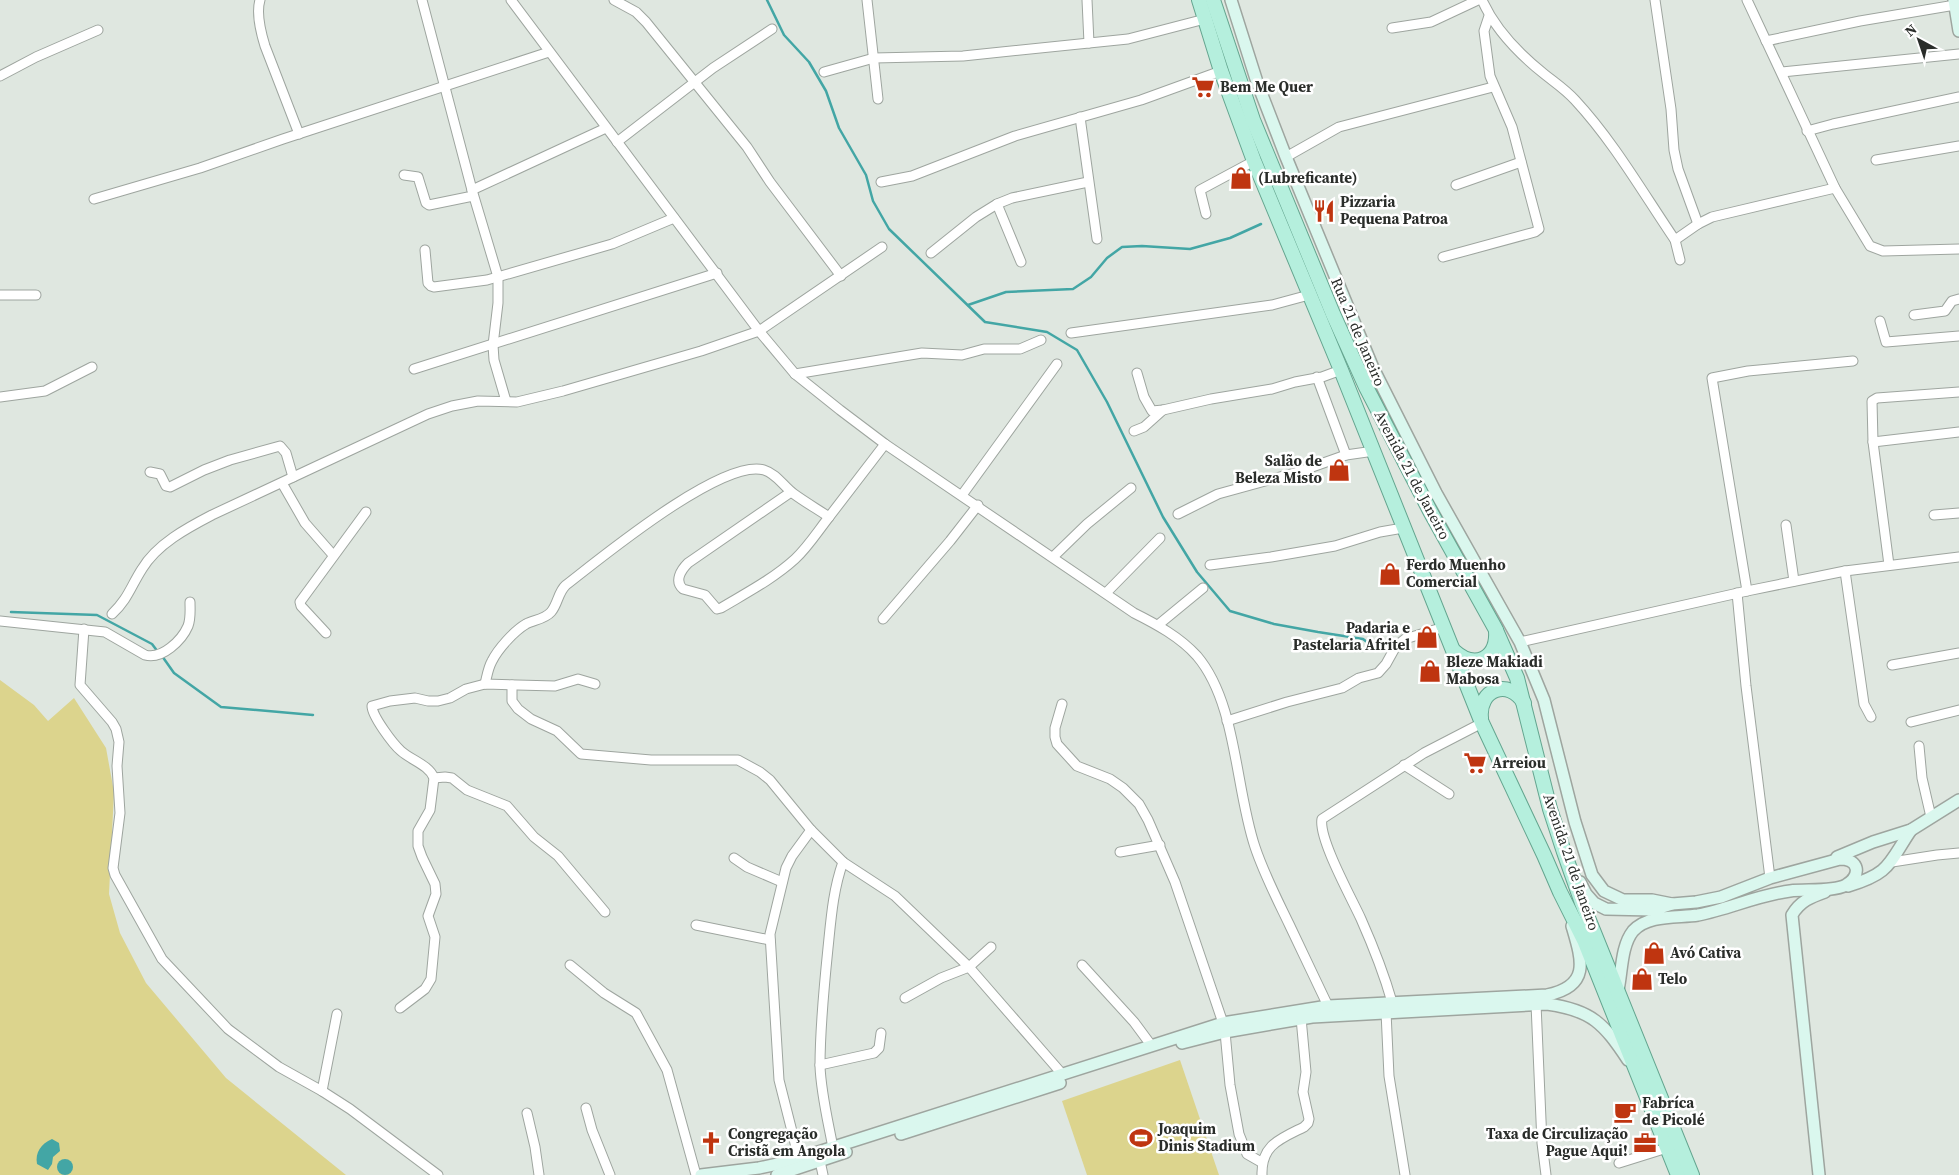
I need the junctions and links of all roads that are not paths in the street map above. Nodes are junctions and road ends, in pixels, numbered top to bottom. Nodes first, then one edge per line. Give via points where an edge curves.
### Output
1 (260, 0) edge
2 (422, 0) edge
3 (511, 0) edge
4 (614, 0) edge
5 (867, 0) edge
6 (1086, 0) edge
7 (1199, 0) edge
8 (1213, 0) edge
9 (1231, 0) edge
10 (1478, 0) edge
11 (1482, 0) edge
12 (1655, 0) edge
13 (1747, 0) edge
14 (1955, 2) edge
15 (1489, 16) junction
16 (1205, 19) junction
17 (1392, 28) dead end
18 (772, 29) dead end
19 (98, 30) dead end
20 (1959, 31) edge
21 (1766, 41) junction
22 (1089, 43) junction
23 (549, 52) junction
24 (1959, 54) edge
25 (874, 58) junction
26 (1221, 71) junction
27 (824, 72) dead end
28 (1782, 72) junction
29 (0, 76) edge
30 (695, 82) junction
31 (445, 86) junction
32 (1493, 87) junction
33 (1959, 97) edge
34 (878, 99) dead end
35 (1080, 117) junction
36 (606, 128) junction
37 (1807, 131) junction
38 (299, 134) junction
39 (617, 142) junction
40 (1959, 146) edge
41 (1286, 157) junction
42 (1876, 160) dead end
43 (1254, 162) junction
44 (1521, 162) junction
45 (404, 175) dead end
46 (881, 182) dead end
47 (1088, 182) junction
48 (1456, 185) dead end
49 (1834, 188) junction
50 (473, 193) junction
51 (94, 199) dead end
52 (997, 204) junction
53 (1206, 214) dead end
54 (674, 218) junction
55 (1698, 224) junction
56 (1097, 239) dead end
57 (1675, 240) junction
58 (882, 247) dead end
59 (424, 250) dead end
60 (1959, 250) edge
61 (931, 254) dead end
62 (1443, 257) dead end
63 (1680, 260) dead end
64 (1021, 262) dead end
65 (717, 273) junction
66 (498, 276) junction
67 (842, 276) junction
68 (0, 295) edge
69 (36, 295) dead end
70 (1309, 295) junction
71 (1959, 299) edge
72 (1914, 315) dead end
73 (1880, 320) dead end
74 (759, 331) junction
75 (1071, 333) dead end
76 (1959, 336) edge
77 (1041, 340) dead end
78 (493, 345) junction
79 (1853, 360) dead end
80 (1057, 364) dead end
81 (92, 367) dead end
82 (414, 369) dead end
83 (1341, 370) junction
84 (1137, 373) dead end
85 (795, 374) junction
86 (1317, 378) junction
87 (1959, 392) edge
88 (0, 397) edge
89 (506, 400) junction
90 (1163, 410) junction
91 (1134, 431) dead end
92 (1959, 432) edge
93 (1873, 442) junction
94 (886, 444) junction
95 (1374, 451) junction
96 (1346, 454) junction
97 (150, 472) dead end
98 (293, 477) junction
99 (282, 482) junction
100 (1131, 488) dead end
101 (791, 492) junction
102 (962, 495) junction
103 (978, 505) junction
104 (366, 512) dead end
105 (1959, 513) edge
106 (1178, 514) dead end
107 (1934, 515) dead end
108 (829, 517) junction
109 (1786, 525) dead end
110 (1403, 528) junction
111 (1160, 538) dead end
112 (333, 555) junction
113 (1959, 556) edge
114 (1053, 557) junction
115 (1210, 565) dead end
116 (1889, 566) junction
117 (1845, 570) junction
118 (1794, 581) junction
119 (1203, 588) dead end
120 (1747, 590) junction
121 (1106, 592) junction
122 (1736, 593) junction
123 (190, 602) dead end
124 (112, 614) dead end
125 (883, 619) dead end
126 (0, 621) edge
127 (1158, 625) junction
128 (1444, 627) junction
129 (1496, 629) junction
130 (84, 630) junction
131 (326, 633) dead end
132 (1520, 642) junction
133 (1454, 651) junction
134 (1959, 653) edge
135 (1892, 665) dead end
136 (485, 684) junction
137 (595, 684) dead end
138 (512, 685) junction
139 (1062, 704) dead end
140 (1524, 704) junction
141 (1959, 710) edge
142 (1871, 717) dead end
143 (1482, 720) junction
144 (1227, 721) junction
145 (1911, 722) dead end
146 (1919, 746) dead end
147 (1404, 765) junction
148 (434, 778) junction
149 (1449, 794) dead end
150 (1959, 800) edge
151 (1931, 817) junction
152 (811, 830) junction
153 (1911, 830) junction
154 (1160, 845) junction
155 (1120, 852) dead end
156 (1564, 852) junction
157 (1959, 853) edge
158 (734, 858) dead end
159 (843, 862) junction
160 (1892, 862) junction
161 (1818, 865) junction
162 (1770, 878) junction
163 (782, 882) junction
164 (1841, 888) junction
165 (1560, 892) junction
166 (1672, 904) junction
167 (606, 912) dead end
168 (696, 925) dead end
169 (770, 940) junction
170 (991, 947) dead end
171 (570, 965) dead end
172 (1082, 965) dead end
173 (969, 967) junction
174 (1618, 990) junction
175 (905, 998) dead end
176 (1392, 1002) junction
177 (1536, 1004) junction
178 (1328, 1006) junction
179 (400, 1008) dead end
180 (1386, 1012) junction
181 (337, 1014) dead end
182 (1301, 1018) junction
183 (1224, 1027) junction
184 (881, 1033) dead end
185 (1151, 1045) junction
186 (820, 1065) junction
187 (1637, 1074) junction
188 (1063, 1075) junction
189 (322, 1091) junction
190 (586, 1108) dead end
191 (527, 1113) dead end
192 (833, 1148) junction
193 (1668, 1148) junction
194 (798, 1159) junction
195 (820, 1161) junction
196 (1261, 1162) junction
197 (1619, 1163) dead end
198 (438, 1175) edge
199 (539, 1175) edge
200 (610, 1175) edge
201 (696, 1175) edge
202 (701, 1175) edge
203 (777, 1175) edge
204 (823, 1175) edge
205 (1262, 1175) edge
206 (1405, 1175) edge
207 (1546, 1175) edge
208 (1678, 1175) edge
209 (1692, 1175) edge
210 (1819, 1175) edge

1 - 38 street via 263,39
2 - 31 street
3 - 23 street
4 - 30 street via 641,17
5 - 25 street
6 - 22 street
7 - 16 main road, Avenida 21 de Janeiro
8 - 129 main road, Avenida 21 de Janeiro via 1253,120 1362,379
9 - 41 street, Rua 21 de Janeiro via 1257,82
10 - 17 street via 1432,22
11 - 15 street
12 - 55 street via 1674,150
13 - 21 street
14 - 20 street
14 - 21 street
15 - 32 street via 1484,36
15 - 57 street via 1502,34 1584,109 1606,136
16 - 22 street via 1128,39
16 - 26 main road, Avenida 21 de Janeiro
18 - 30 street
19 - 29 street
21 - 28 street
22 - 25 street via 963,56
23 - 31 street
23 - 36 street
24 - 28 street
25 - 27 street
25 - 34 street
26 - 35 street via 1141,100
26 - 43 main road, Avenida 21 de Janeiro
28 - 37 street
30 - 39 street
30 - 67 street
31 - 38 street
31 - 50 street
32 - 41 street via 1339,127
32 - 44 street via 1507,114
33 - 37 street
35 - 46 street via 1015,136 912,176
35 - 47 street
36 - 39 street
36 - 50 street
37 - 49 street
38 - 51 street
39 - 54 street
40 - 42 street
41 - 132 street, Rua 21 de Janeiro via 1387,399
43 - 53 street via 1200,190
43 - 70 main road, Avenida 21 de Janeiro
44 - 48 street
44 - 62 street via 1540,229
45 - 50 street via 418,177 426,203 430,205
47 - 52 street
47 - 56 street
49 - 55 street via 1721,214
49 - 60 street via 1865,240 1874,249
50 - 66 street
52 - 61 street
52 - 64 street
54 - 65 street
54 - 66 street via 612,244
55 - 57 street
57 - 63 street
58 - 67 street
59 - 66 street via 431,286
65 - 74 street
65 - 78 street
66 - 78 street
67 - 74 street
68 - 69 street
70 - 75 street via 1272,305
70 - 83 main road, Avenida 21 de Janeiro
71 - 72 street via 1952,301 1945,311
73 - 76 street via 1886,342
74 - 85 street
74 - 89 street via 563,391 517,402
77 - 85 street via 1020,349 984,349 962,354 922,353
78 - 82 street
78 - 89 street via 495,368
79 - 120 street via 1712,378
80 - 102 street
81 - 88 street via 45,391
83 - 86 street
83 - 95 main road, Avenida 21 de Janeiro
84 - 90 street via 1148,406 1152,411
85 - 94 street
86 - 90 street
86 - 96 street
87 - 93 street via 1874,399
89 - 98 street via 478,401 428,414
90 - 91 street via 1144,427
92 - 93 street
93 - 116 street
94 - 102 street
94 - 108 street
95 - 96 street
95 - 110 main road, Avenida 21 de Janeiro
96 - 106 street via 1298,472 1218,494
97 - 98 street via 160,474 166,486 170,487 212,467 280,446 286,453
98 - 99 street
99 - 112 street via 306,523
99 - 124 street via 175,536 146,563 123,603
100 - 114 street
101 - 108 street
101 - 108 street via 688,563 680,572 680,587 705,595 717,609 721,608 795,559
101 - 136 street via 774,475 754,469 735,473 680,500 566,585 552,612 526,624 494,658
102 - 103 street
103 - 114 street
103 - 125 street
104 - 112 street
105 - 107 street
109 - 118 street
110 - 115 street via 1335,546
110 - 128 main road, Avenida 21 de Janeiro
111 - 121 street
112 - 131 street via 300,602
113 - 116 street
114 - 121 street
116 - 117 street
117 - 118 street
117 - 142 street via 1864,704
118 - 120 street
119 - 127 street
120 - 122 street
121 - 127 street via 1134,613
122 - 132 street
122 - 162 street
123 - 130 street via 191,615 183,634 166,652 152,656 105,632
126 - 130 street
127 - 144 street via 1180,640 1213,678
128 - 133 main road, Avenida 21 de Janeiro
128 - 144 street via 1400,643 1378,673 1342,688
129 - 133 main road via 1496,645 1487,656 1473,661
129 - 140 main road, Avenida 21 de Janeiro via 1517,678
130 - 189 street via 80,685 112,722 119,742 120,813 112,862 115,875 171,971 228,1028 279,1067
132 - 166 street, Rua 21 de Janeiro via 1544,700 1592,875 1604,891 1623,900
133 - 143 main road, Avenida 21 de Janeiro
134 - 135 street
136 - 138 street
136 - 148 street via 438,701 415,698 372,706 373,713 396,746
137 - 138 street via 578,679 555,686
138 - 152 street via 512,701 518,709 557,731 579,754 651,760 738,760 770,780
139 - 154 street via 1056,728 1057,744 1077,766 1110,779 1123,788 1138,804
140 - 143 main road via 1515,692 1508,689 1492,691 1482,703
140 - 156 main road, Avenida 21 de Janeiro
141 - 145 street
143 - 147 street
143 - 165 main road, Avenida 21 de Janeiro
144 - 178 street via 1246,813 1263,869
146 - 151 street
147 - 149 street
147 - 176 street via 1321,822 1339,874 1384,973
148 - 167 street via 452,778 467,790 507,806 534,837 558,856
148 - 179 street via 430,810 418,831 418,846 436,884 428,916 435,937 431,980 425,989
150 - 151 street
151 - 153 street
152 - 159 street
152 - 163 street via 792,856
153 - 160 street
153 - 161 street
154 - 155 street
154 - 183 street via 1184,905
156 - 166 street via 1586,894 1606,909 1653,910
156 - 174 main road, Avenida 21 de Janeiro
157 - 160 street
158 - 163 street via 754,871
159 - 173 street via 896,896
159 - 186 street via 832,905
160 - 164 street via 1875,876
161 - 162 street
161 - 164 street via 1840,859 1852,861 1857,872 1855,877
162 - 166 street via 1721,897
163 - 169 street
164 - 174 street via 1789,891 1698,914 1642,924 1627,943
164 - 210 street via 1811,896 1792,915
165 - 176 street via 1581,960 1577,978 1568,988 1546,995
165 - 187 main road, Avenida 21 de Janeiro via 1584,940
168 - 169 street
169 - 194 street via 779,1080
170 - 173 street
171 - 201 street via 604,993 636,1013 667,1070
172 - 185 street
173 - 175 street
173 - 188 street
174 - 209 main road, Avenida 21 de Janeiro
176 - 178 street
177 - 180 street
177 - 187 street via 1567,1007 1595,1020 1613,1038
177 - 207 street
178 - 183 street
180 - 182 street
180 - 206 street via 1389,1076
181 - 189 street
182 - 183 street
182 - 196 street via 1306,1072 1303,1092 1308,1123 1269,1147
183 - 185 street
183 - 195 street via 1024,1096
183 - 196 street via 1230,1084 1241,1140 1247,1154
184 - 186 street via 874,1053
185 - 188 street
186 - 192 street
187 - 193 main road, Avenida 21 de Janeiro
188 - 192 street
189 - 198 street
190 - 200 street
191 - 199 street
192 - 194 street
193 - 197 street
193 - 208 main road, Avenida 21 de Janeiro
194 - 202 street via 766,1167
195 - 203 street
195 - 204 street
196 - 205 street

